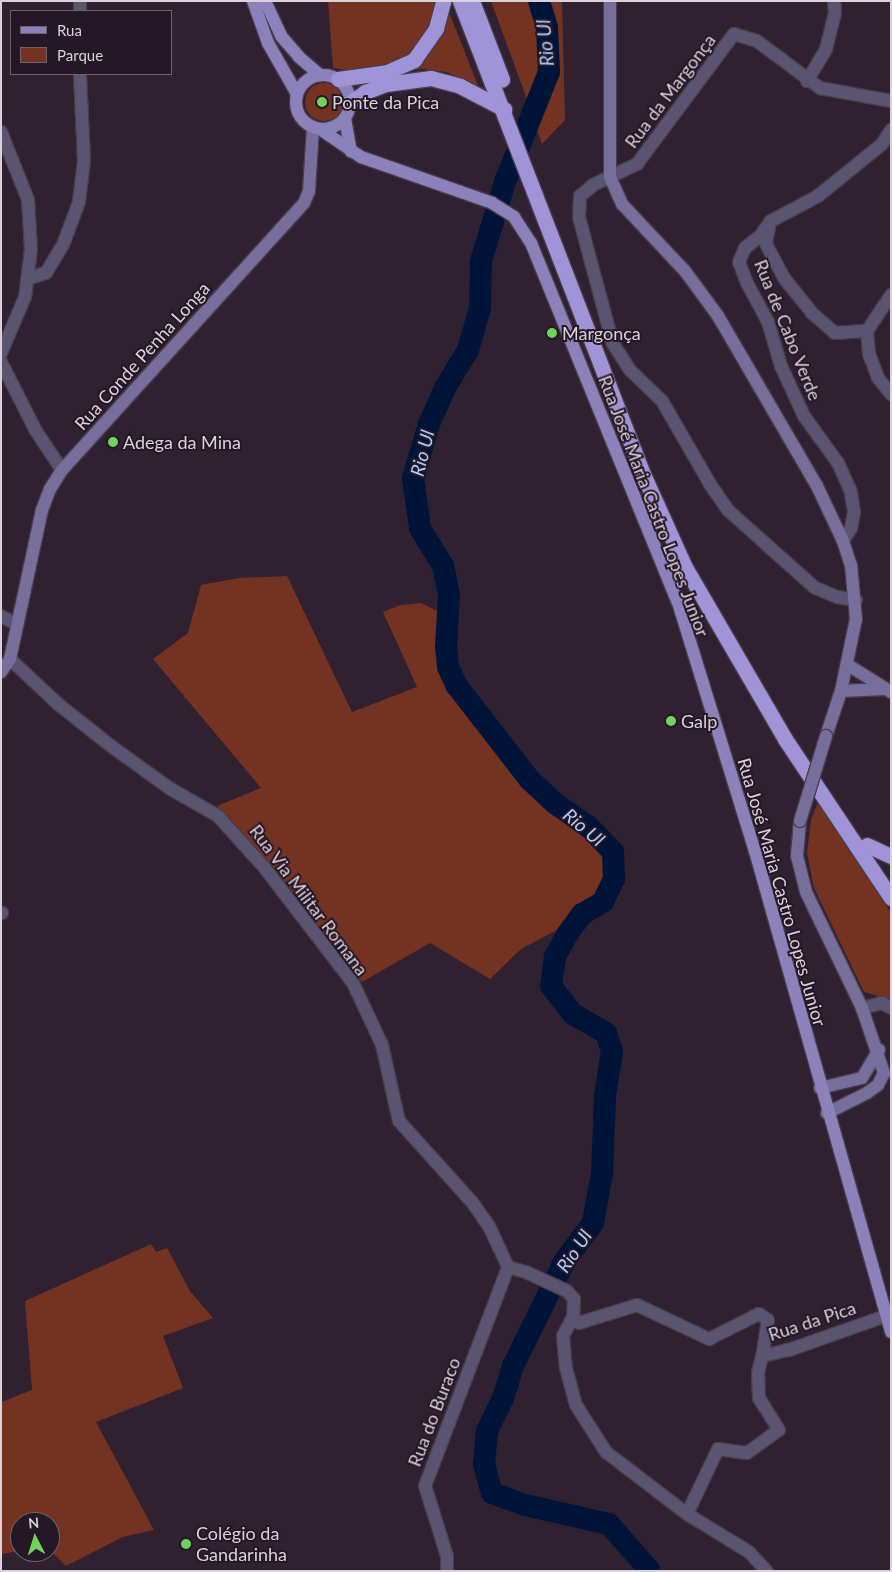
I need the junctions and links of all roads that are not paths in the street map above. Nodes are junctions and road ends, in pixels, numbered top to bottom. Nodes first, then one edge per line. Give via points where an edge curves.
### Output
1 (253, 1) edge
2 (265, 1) edge
3 (443, 1) edge
4 (460, 1) edge
5 (472, 1) edge
6 (610, 1) edge
7 (834, 1) edge
8 (80, 75) edge
9 (320, 75) junction
10 (338, 80) junction
11 (807, 81) junction
12 (296, 94) junction
13 (891, 101) edge
14 (350, 103) junction
15 (508, 108) junction
16 (344, 118) junction
17 (317, 128) junction
18 (891, 130) edge
19 (1, 132) edge
20 (351, 151) junction
21 (610, 177) junction
22 (536, 185) junction
23 (770, 220) junction
24 (27, 279) junction
25 (891, 295) edge
26 (866, 331) junction
27 (1, 352) edge
28 (1, 362) edge
29 (891, 394) edge
30 (62, 470) junction
31 (843, 540) junction
32 (856, 600) junction
33 (1, 616) edge
34 (16, 624) junction
35 (10, 659) junction
36 (848, 665) junction
37 (1, 672) edge
38 (841, 691) junction
39 (888, 691) edge
40 (867, 845) junction
41 (891, 856) edge
42 (891, 880) edge
43 (891, 898) edge
44 (862, 1008) junction
45 (891, 1008) edge
46 (879, 1050) junction
47 (820, 1088) junction
48 (827, 1113) junction
49 (508, 1268) junction
50 (888, 1314) edge
51 (573, 1317) junction
52 (891, 1332) edge
53 (762, 1356) junction
54 (687, 1514) junction
55 (447, 1571) edge
56 (767, 1571) edge

1 - 12 main road via 268,42
2 - 9 main road via 281,36
3 - 10 highway via 436,28 414,60 387,72
4 - 15 highway
5 - 15 highway
6 - 21 street
7 - 11 street via 835,14 826,48
8 - 24 street via 84,160 79,202 63,245 46,273
9 - 10 main road
9 - 12 main road via 305,80
10 - 14 main road via 349,94
11 - 13 street, Rua da Margonça via 820,88
11 - 21 street, Rua da Margonça via 757,41 734,34 637,164
12 - 17 main road via 298,114
14 - 15 highway via 365,92 386,84 431,78 460,86
14 - 16 main road
15 - 22 highway
16 - 17 main road via 334,126
16 - 20 main road
17 - 20 main road, Rua José Maria Castro Lopes Junior
17 - 30 street, Rua Conde Penha Longa via 309,191 304,203
18 - 23 street, Rua de Cabo Verde via 882,144 818,196
19 - 24 street via 28,200 31,249
20 - 47 main road, Rua José Maria Castro Lopes Junior via 419,178 472,194 510,214 531,243 680,609 755,850
21 - 31 street via 622,204 685,271 718,316 817,486
21 - 32 street via 580,196 579,217 613,344 630,370 662,401 728,510 814,587 837,597
22 - 40 highway via 650,471 692,565 750,668
22 - 43 highway via 643,474 685,567 785,739
23 - 26 street via 766,244 784,278 812,313 835,333
23 - 31 street, Rua de Cabo Verde via 760,236 745,248 739,262 768,322 781,366 804,416 838,463 851,492 851,528
24 - 27 street via 25,298
25 - 26 street
26 - 29 street via 875,370
28 - 30 street via 36,431
30 - 34 street, Rua Conde Penha Longa via 42,510
31 - 32 street
32 - 36 street
33 - 34 street
34 - 35 street, Rua Conde Penha Longa
35 - 37 street
35 - 49 street, Rua Via Militar Romana via 58,704 111,746 230,826 294,902 353,983 382,1045 399,1120 460,1187 489,1226
36 - 38 street
36 - 39 street
38 - 39 street
38 - 44 street, bridge via 800,821 797,856 806,892
40 - 41 highway
40 - 42 highway
44 - 45 street via 882,1003
44 - 46 street
46 - 47 street via 862,1078
46 - 48 street via 884,1073 878,1085
47 - 48 main road, Rua José Maria Castro Lopes Junior
48 - 50 main road, Rua José Maria Castro Lopes Junior
49 - 51 street via 526,1272 567,1291 574,1299
49 - 55 street, Rua do Buraco via 425,1486 447,1556
50 - 52 main road, Rua José Maria Castro Lopes Junior
50 - 53 street, Rua da Pica via 789,1350
51 - 53 street, Rua da Pica via 579,1323 636,1304 709,1339 760,1314 768,1320
51 - 54 street via 563,1336 566,1368 576,1405 606,1452
53 - 54 street via 758,1373 759,1398 779,1430 746,1453 718,1449
54 - 56 street via 749,1552

